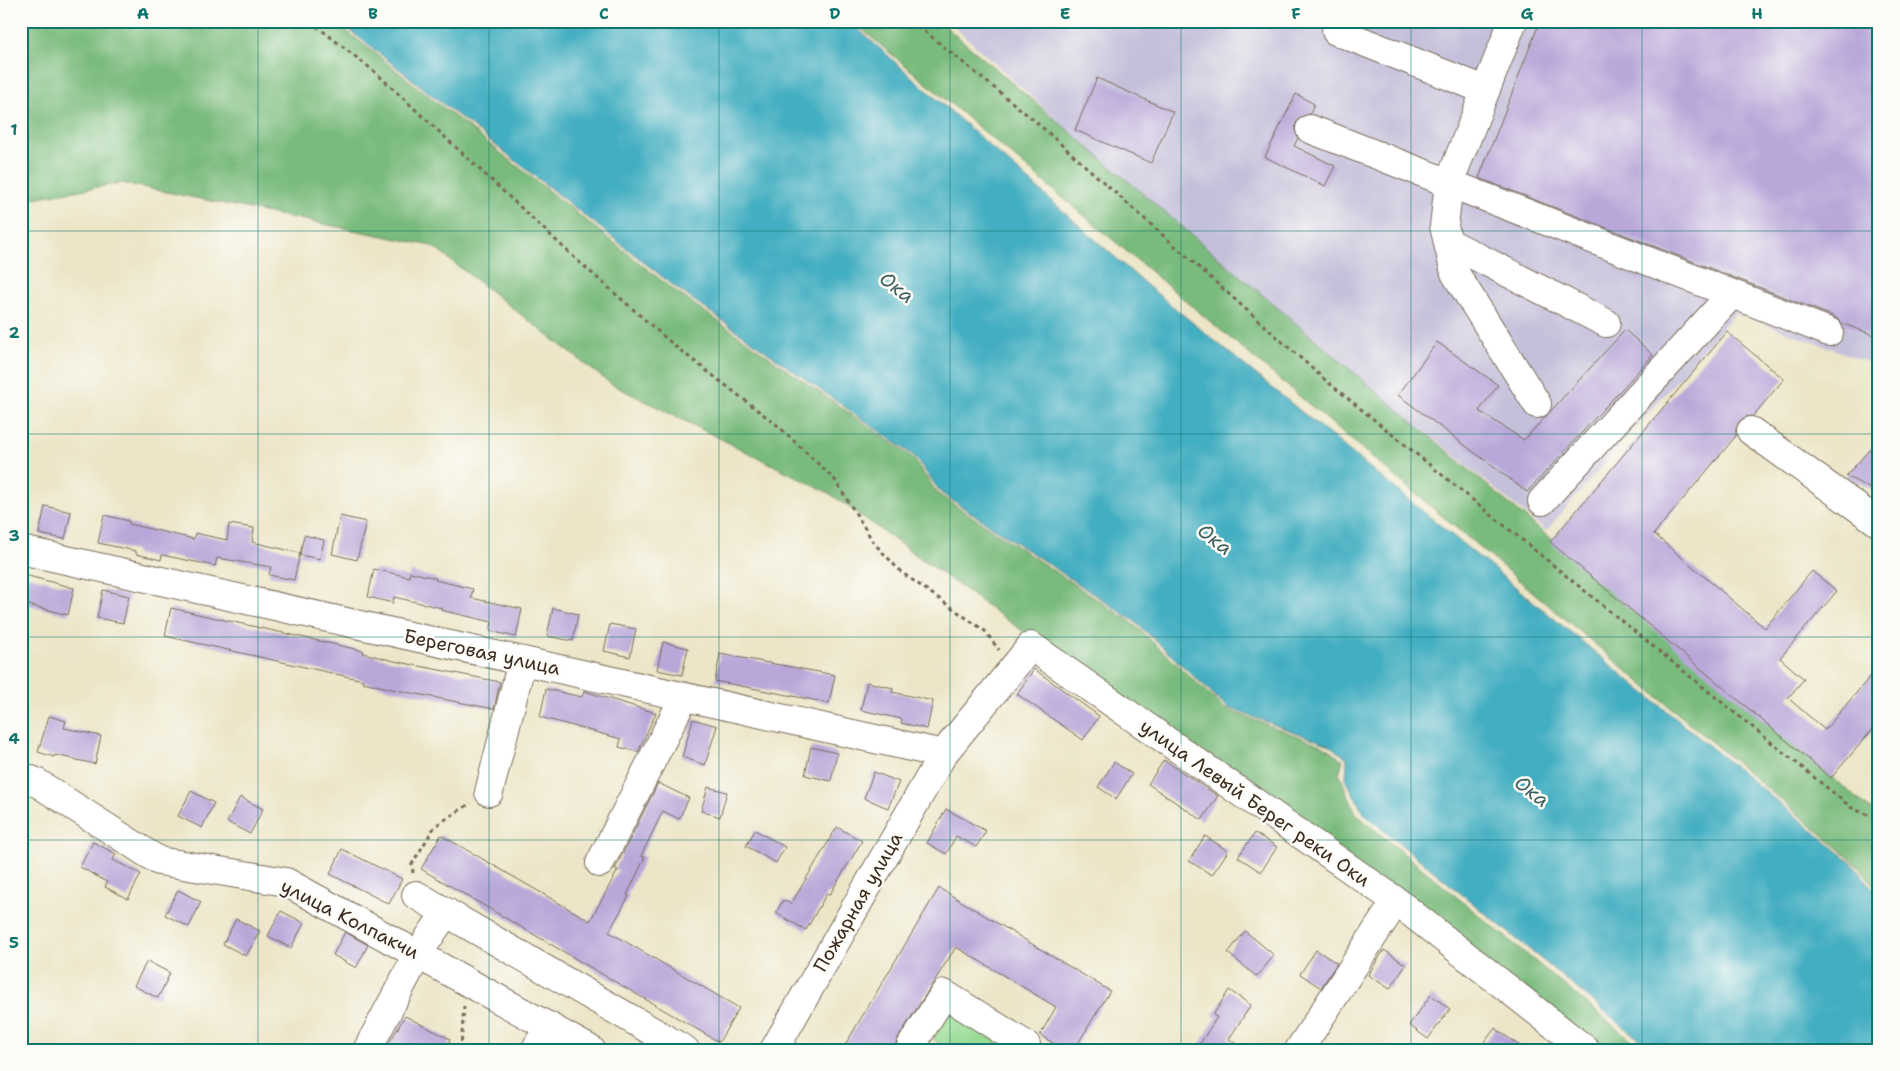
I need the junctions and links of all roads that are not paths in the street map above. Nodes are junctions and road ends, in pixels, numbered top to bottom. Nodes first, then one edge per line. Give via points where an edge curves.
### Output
1 (1513, 21) edge
2 (1336, 31) dead end
3 (1486, 90) junction
4 (1310, 129) dead end
5 (1449, 184) junction
6 (1448, 242) junction
7 (1732, 294) junction
8 (1606, 323) dead end
9 (1829, 332) dead end
10 (1537, 404) dead end
11 (1752, 432) dead end
12 (1542, 500) dead end
13 (1879, 523) edge
14 (21, 550) edge
15 (522, 661) junction
16 (684, 697) junction
17 (943, 754) junction
18 (21, 776) edge
19 (489, 792) road end
20 (600, 864) dead end
21 (416, 895) road end
22 (1396, 901) junction
23 (446, 912) junction
24 (418, 954) junction
25 (549, 1026) junction
26 (367, 1050) edge
27 (535, 1050) edge
28 (591, 1050) edge
29 (685, 1050) edge
30 (774, 1050) edge
31 (918, 1050) edge
32 (1022, 1050) edge
33 (1299, 1050) edge
34 (1586, 1050) edge

1 - 3 street
2 - 3 street
3 - 5 street
4 - 5 street
5 - 6 street via 1444,226
5 - 7 street
6 - 8 street
6 - 10 street via 1455,274
7 - 9 street
7 - 12 street
11 - 13 street
14 - 15 street, Береговая улица
15 - 16 street, Береговая улица
15 - 19 street
16 - 17 street, Береговая улица
16 - 20 street
17 - 22 street, улица Левый Берег реки Оки via 1031,646
17 - 30 street, Пожарная улица
18 - 24 street, улица Колпакчи via 36,782 159,861 286,882
21 - 23 street
22 - 33 street
22 - 34 street, улица Левый Берег реки Оки
23 - 24 street
23 - 29 street
24 - 25 street, улица Колпакчи
24 - 26 street
25 - 27 street
25 - 28 street, улица Колпакчи
31 - 32 street via 911,1046 944,994 1026,1045

